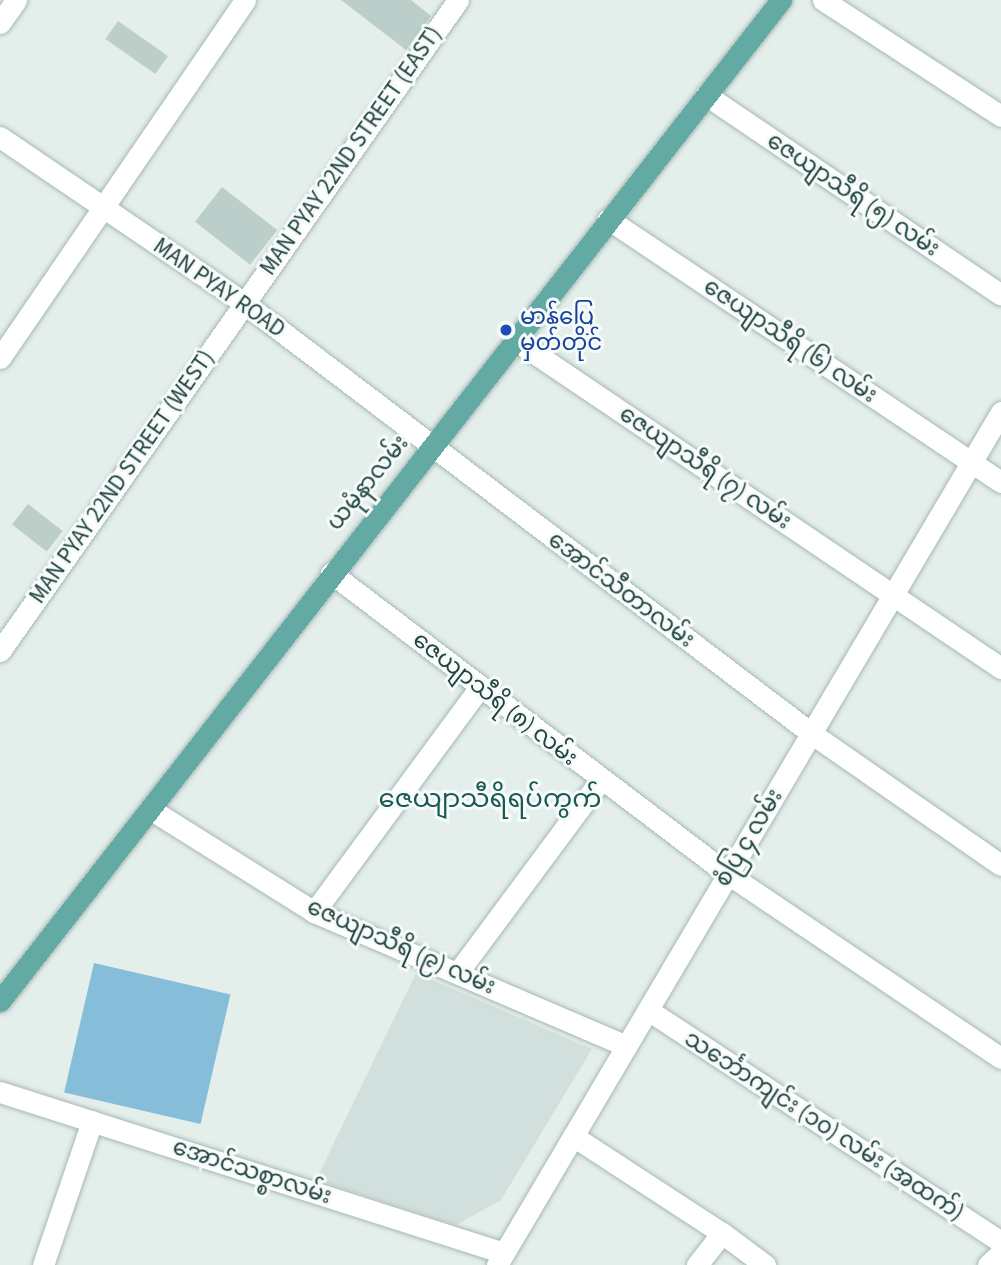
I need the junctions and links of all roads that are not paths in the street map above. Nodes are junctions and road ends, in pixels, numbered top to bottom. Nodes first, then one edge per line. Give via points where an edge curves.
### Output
1 (16, 0) edge
2 (245, 0) edge
3 (458, 0) edge
4 (781, 0) edge
5 (823, 0) edge
6 (0, 23) edge
7 (706, 95) junction
8 (1001, 116) edge
9 (0, 137) edge
10 (104, 207) junction
11 (608, 219) junction
12 (1001, 295) edge
13 (244, 303) junction
14 (518, 342) junction
15 (0, 358) edge
16 (1001, 412) edge
17 (430, 447) junction
18 (971, 462) junction
19 (1001, 482) edge
20 (331, 573) junction
21 (893, 595) junction
22 (0, 651) edge
23 (1001, 668) edge
24 (480, 687) junction
25 (811, 733) junction
26 (600, 781) junction
27 (150, 809) junction
28 (1001, 865) edge
29 (728, 874) junction
30 (314, 912) junction
31 (458, 972) junction
32 (0, 1001) edge
33 (648, 1010) junction
34 (626, 1046) junction
35 (1001, 1058) edge
36 (0, 1092) edge
37 (92, 1121) junction
38 (573, 1136) junction
39 (722, 1233) junction
40 (1001, 1242) edge
41 (1001, 1253) edge
42 (500, 1259) edge
43 (43, 1265) edge
44 (697, 1265) edge
45 (765, 1265) edge
46 (988, 1265) edge

1 - 6 street
2 - 10 street
3 - 13 street, MAN PYAY 22ND STREET (EAST)
4 - 7 main road, ယမုံနာလမ်း
5 - 8 street
7 - 11 main road, ယမုံနာလမ်း
7 - 12 street, ဇေယျာသီရိ (၅) လမ်း
9 - 10 street, MAN PYAY ROAD
10 - 13 street, MAN PYAY ROAD
10 - 15 street
11 - 14 main road, ယမုံနာလမ်း
11 - 18 street, ဇေယျာသီရိ (၆) လမ်း
13 - 17 street, MAN PYAY ROAD
13 - 22 street, MAN PYAY 22ND STREET (WEST)
14 - 17 main road, ယမုံနာလမ်း
14 - 21 street, ဇေယျာသီရိ (၇) လမ်း
16 - 18 street, စံပြ ၄ လမ်း
17 - 20 main road, ယမုံနာလမ်း
17 - 25 street, အောင်သီတာလမ်း
18 - 19 street, ဇေယျာသီရိ (၆) လမ်း
18 - 21 street, စံပြ ၄ လမ်း
20 - 24 street, ဇေယျာသီရိ (၈) လမ်း
20 - 27 main road, ယမုံနာလမ်း
21 - 23 street, ဇေယျာသီရိ (၇) လမ်း
21 - 25 street, စံပြ ၄ လမ်း
24 - 26 street, ဇေယျာသီရိ (၈) လမ်း
24 - 30 street
25 - 28 street, အောင်သီတာလမ်း
25 - 29 street, စံပြ ၄ လမ်း
26 - 29 street, ဇေယျာသီရိ (၈) လမ်း
26 - 31 street
27 - 30 street, ဇေယျာသီရိ (၉) လမ်း
27 - 32 main road, ယမုံနာလမ်း
29 - 33 street, စံပြ ၄ လမ်း
29 - 35 street, ဇေယျာသီရိ (၈) လမ်း
30 - 31 street, ဇေယျာသီရိ (၉) လမ်း
31 - 34 street, ဇေယျာသီရိ (၉) လမ်း
33 - 34 street, စံပြ ၄ လမ်း
33 - 40 street, သင်္ဘောကျင်း (၁၀) လမ်း (အထက်)
34 - 38 street, စံပြ ၄ လမ်း
36 - 37 street, အောင်သစ္စာလမ်း
37 - 42 street, အောင်သစ္စာလမ်း
37 - 43 street
38 - 39 street
38 - 42 street, စံပြ ၄ လမ်း
39 - 44 street
39 - 45 street
41 - 46 street

